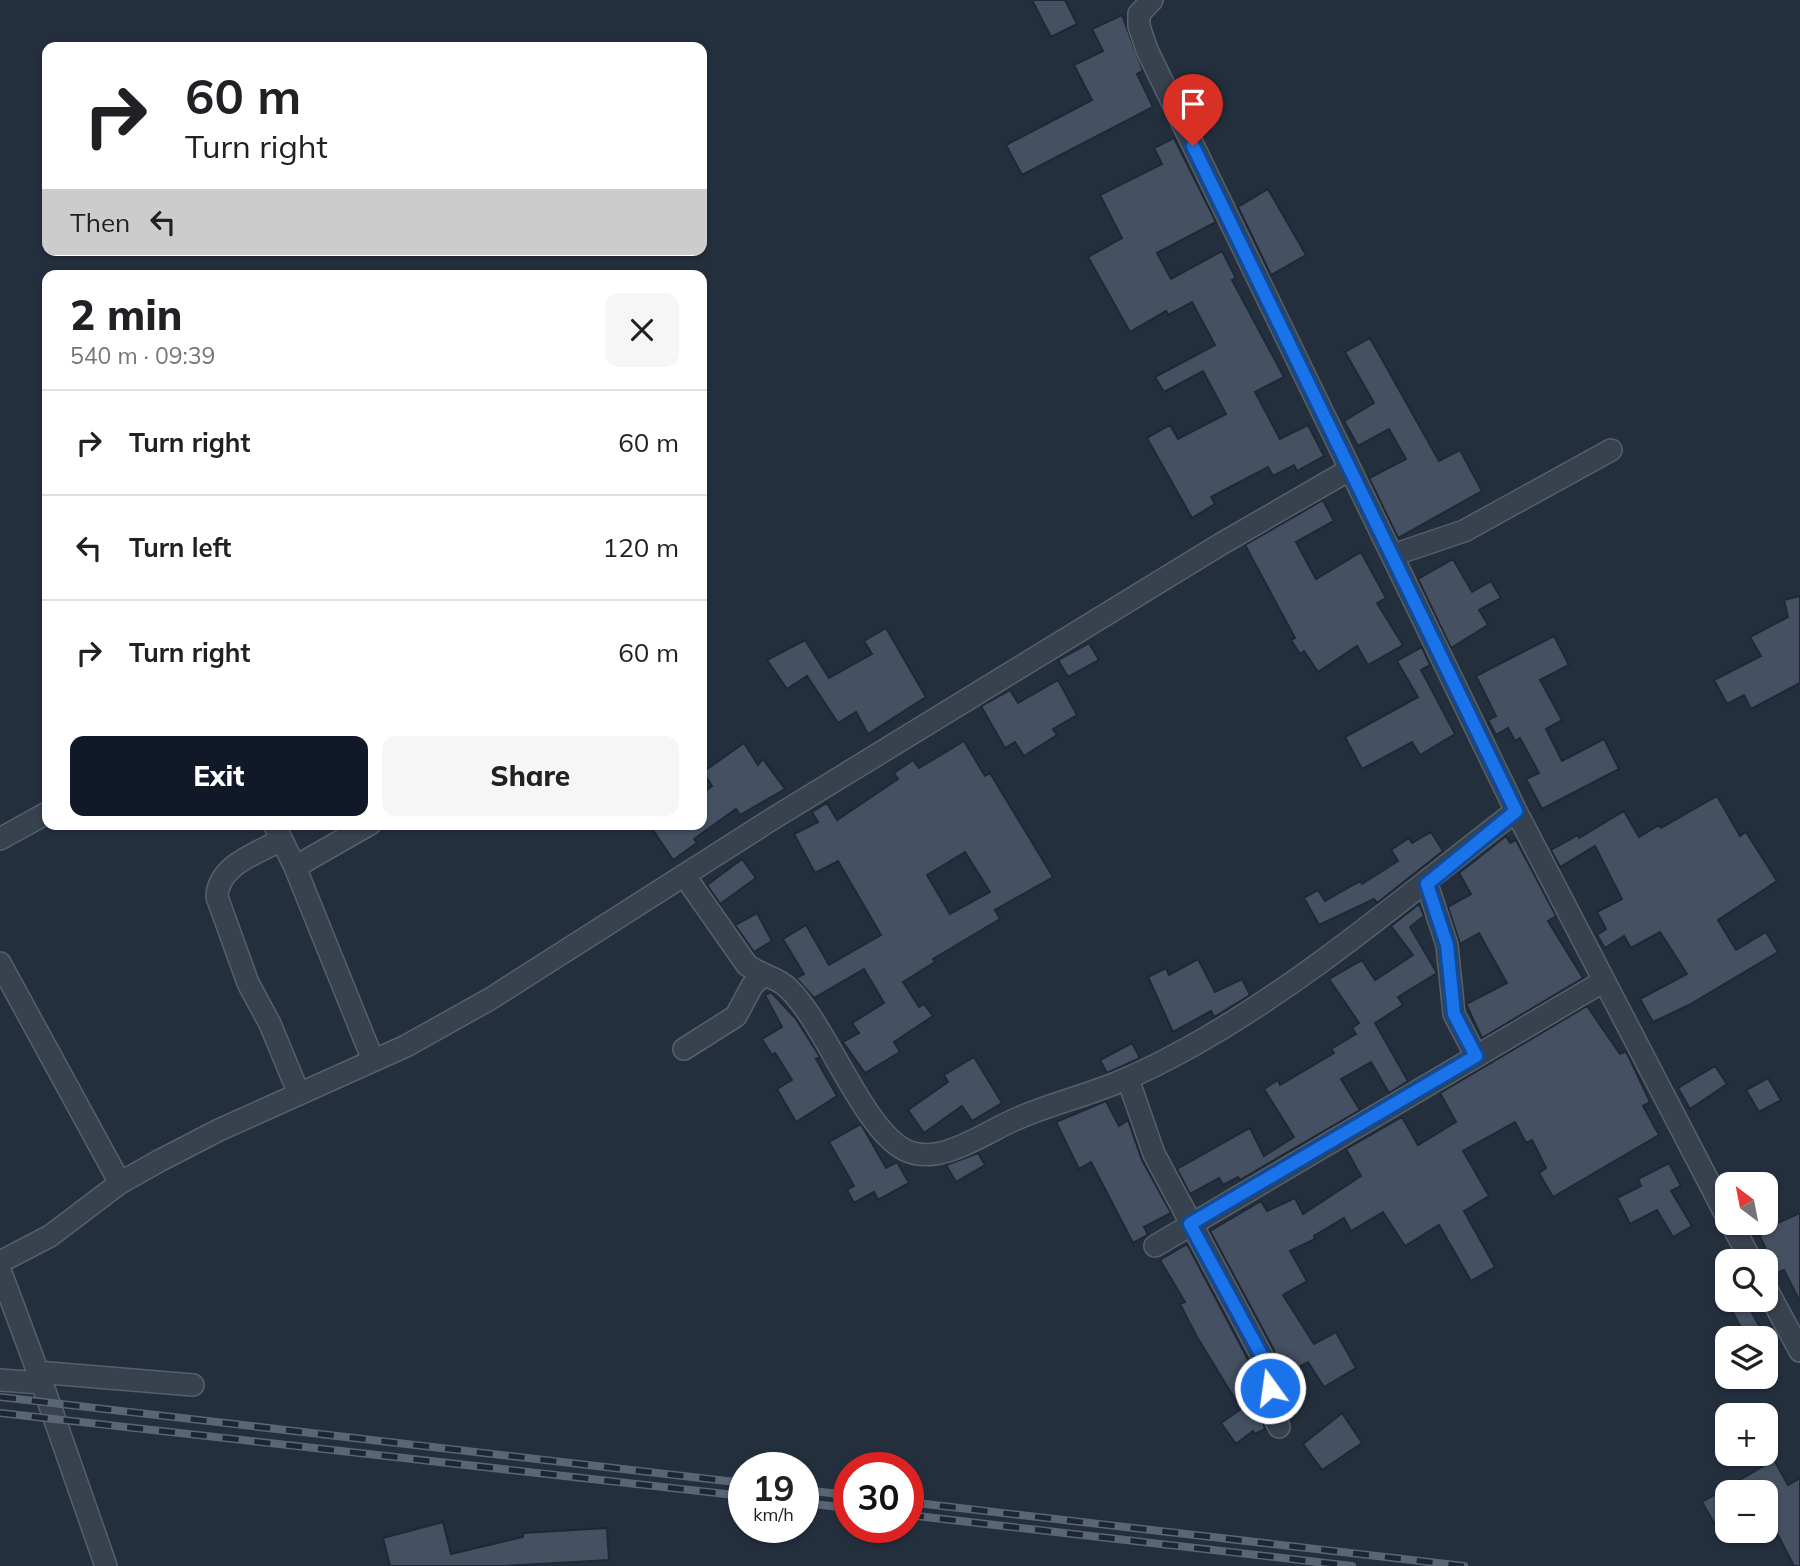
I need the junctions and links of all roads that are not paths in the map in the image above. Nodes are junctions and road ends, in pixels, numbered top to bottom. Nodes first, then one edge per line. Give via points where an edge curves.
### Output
1 (1152, 0) edge
2 (1611, 450) dead end
3 (1349, 470) junction
4 (1393, 555) junction
5 (1516, 811) junction
6 (42, 816) edge
7 (360, 830) edge
8 (278, 832) edge
9 (0, 839) edge
10 (295, 867) junction
11 (684, 875) junction
12 (1427, 884) junction
13 (0, 963) edge
14 (762, 976) junction
15 (1604, 981) junction
16 (684, 1049) dead end
17 (1476, 1056) junction
18 (373, 1060) junction
19 (1128, 1079) junction
20 (299, 1094) junction
21 (120, 1183) junction
22 (1715, 1194) edge
23 (1190, 1224) junction
24 (1155, 1246) dead end
25 (0, 1262) edge
26 (0, 1270) edge
27 (1778, 1310) edge
28 (1800, 1351) edge
29 (40, 1378) junction
30 (0, 1380) edge
31 (192, 1385) dead end
32 (1279, 1427) dead end
33 (106, 1566) edge

1 - 3 street via 1139,14 1147,50
2 - 4 street via 1464,531
3 - 4 street
3 - 11 street
4 - 5 street
5 - 12 street
5 - 15 street
6 - 9 street
7 - 10 street
8 - 10 street
8 - 20 street via 226,871 217,897 248,983
10 - 18 street
11 - 14 street via 747,965
11 - 18 street via 490,999
12 - 17 street via 1447,945 1454,1014
12 - 19 street via 1247,1014
13 - 21 street
14 - 16 street via 736,1016
14 - 19 street via 788,988 894,1143 922,1156
15 - 17 street
15 - 22 street
17 - 23 street
18 - 20 street
19 - 23 street via 1154,1154
20 - 21 street
21 - 25 street via 50,1236
23 - 24 street
23 - 32 street via 1262,1356 1270,1382 1269,1408
26 - 29 street
27 - 28 street
29 - 30 street
29 - 31 street
29 - 33 street

